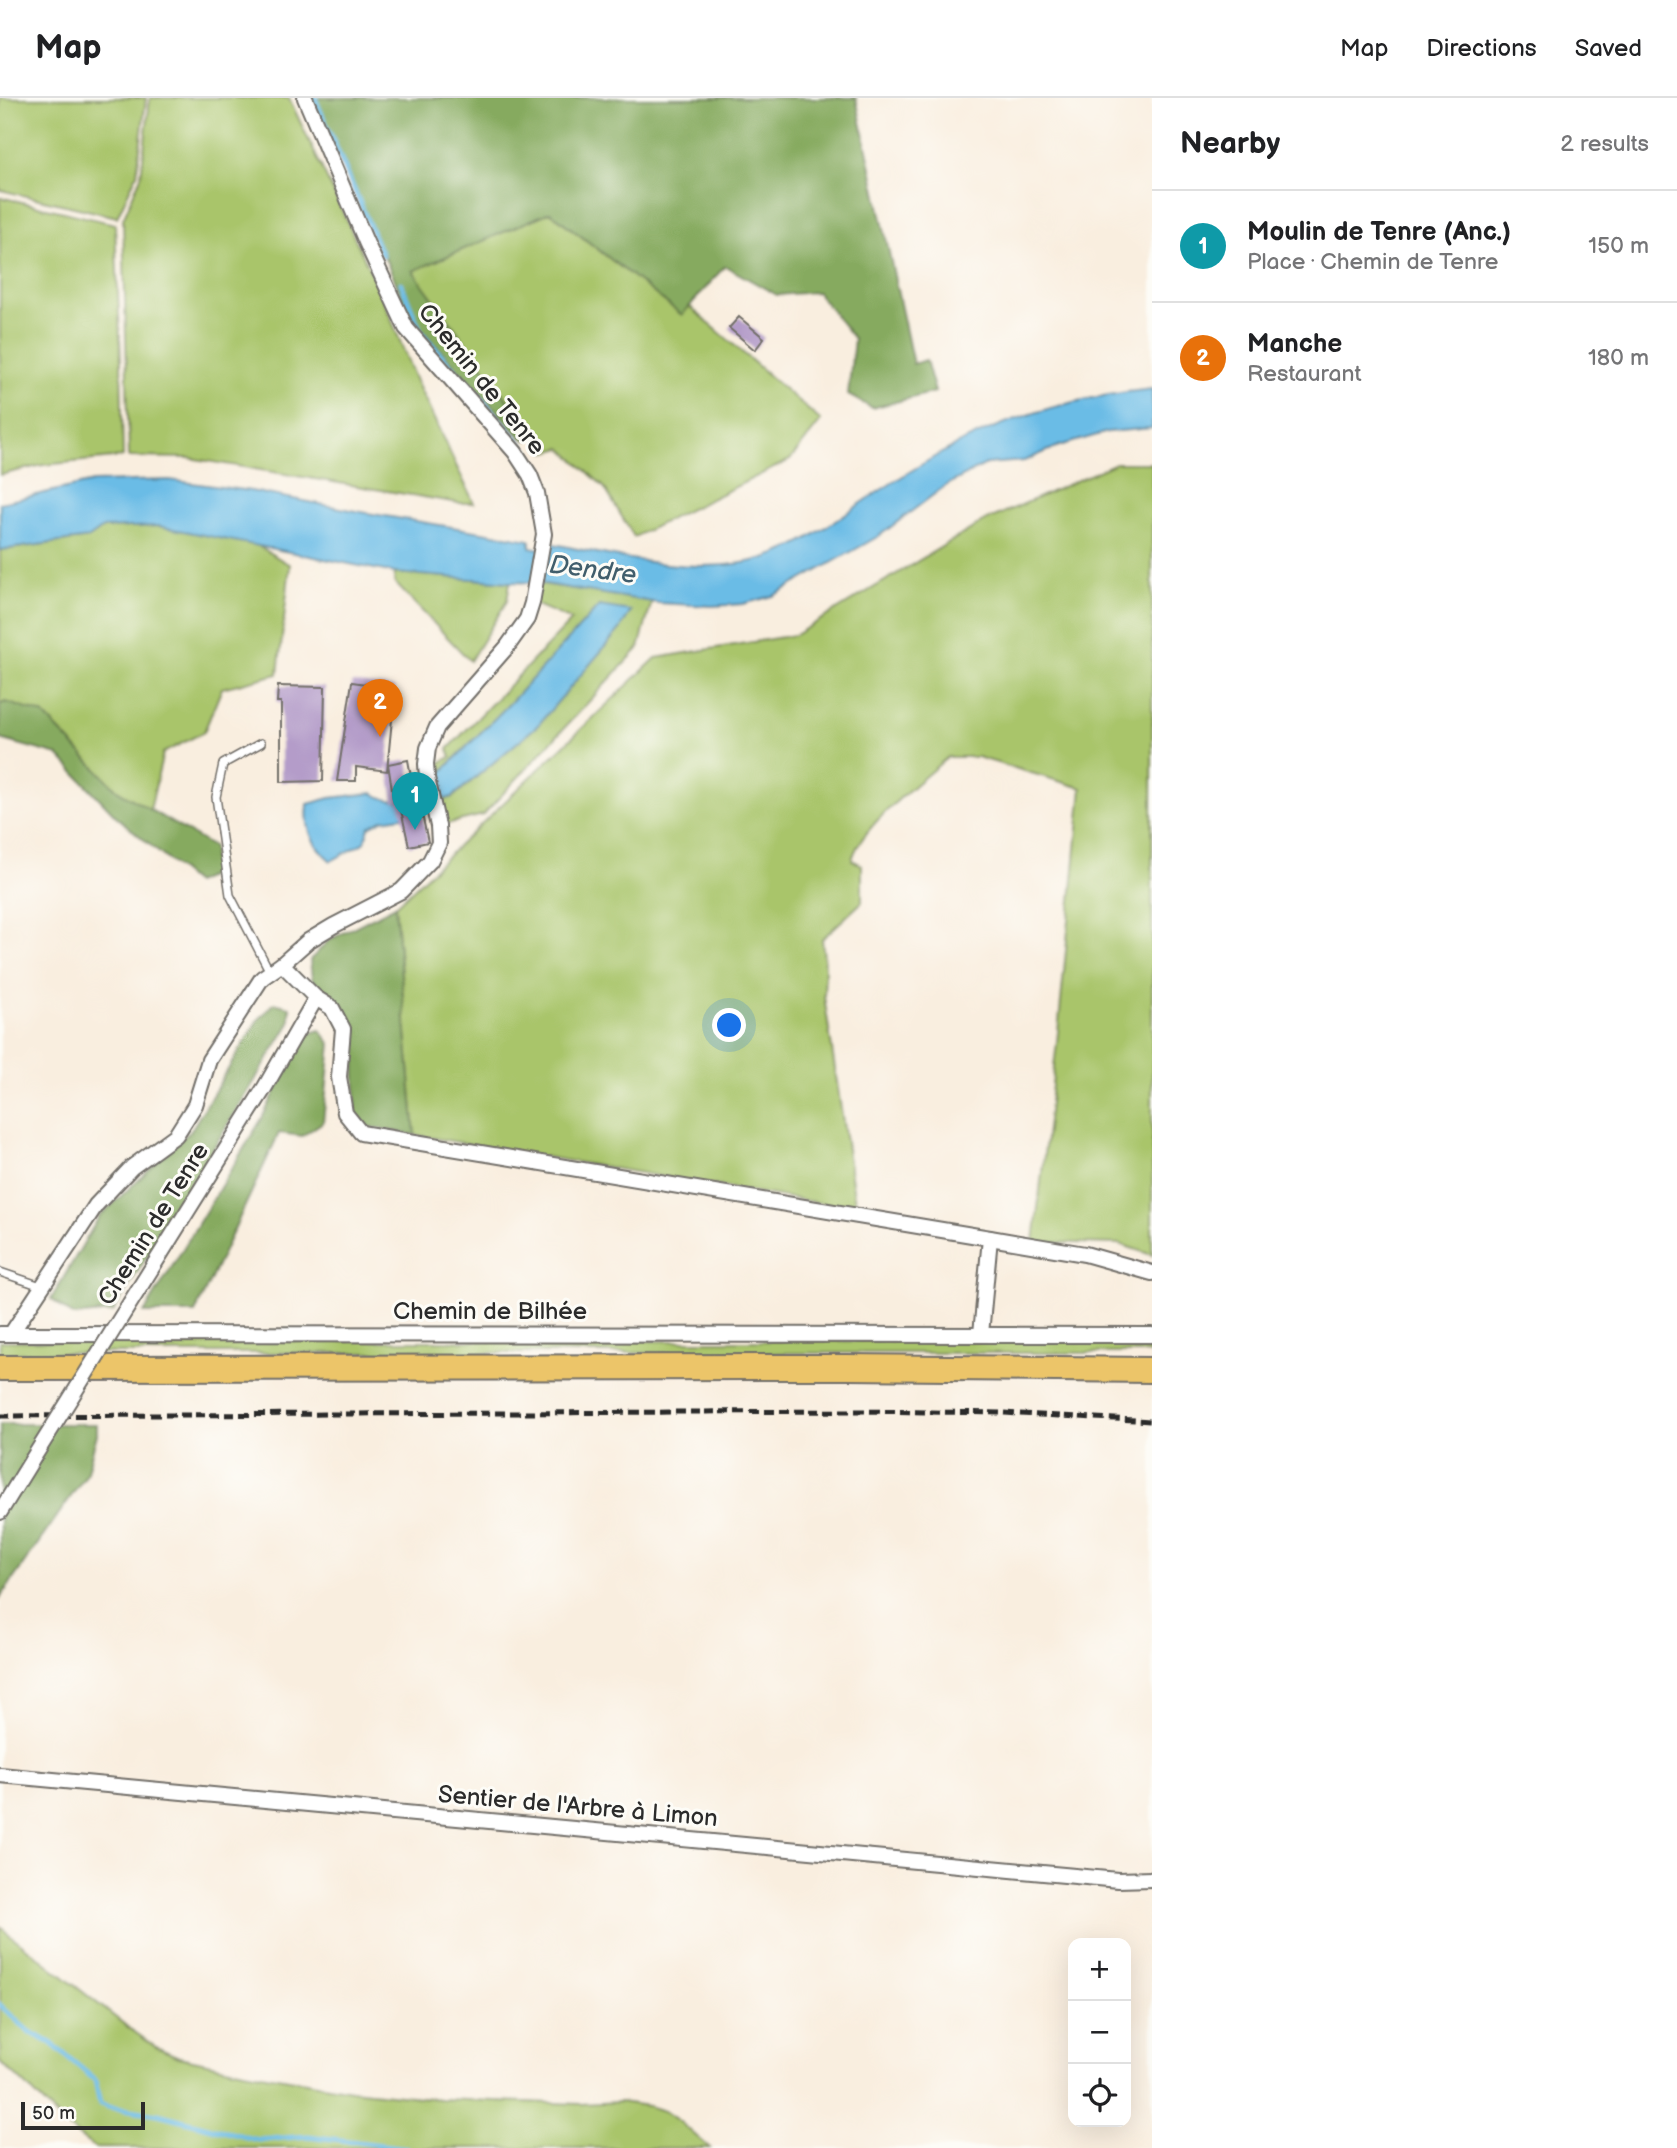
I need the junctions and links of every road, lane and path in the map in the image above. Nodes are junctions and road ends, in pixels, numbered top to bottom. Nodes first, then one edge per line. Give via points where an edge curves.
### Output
1 (305, 98) edge
2 (261, 743) dead end
3 (276, 968) junction
4 (316, 998) junction
5 (990, 1238) junction
6 (0, 1272) edge
7 (1152, 1273) edge
8 (41, 1286) junction
9 (5, 1334) edge
10 (981, 1334) junction
11 (1152, 1335) edge
12 (0, 1368) edge
13 (1152, 1370) edge
14 (0, 1512) edge
15 (0, 1775) edge
16 (1152, 1879) edge

1 - 3 street, Chemin de Tenre via 406,328 530,475 542,512 543,542 527,620 438,727 426,755 439,844 423,871 401,891 333,926
2 - 3 lane via 223,764 216,797 230,895
3 - 4 street
3 - 8 street, Chemin de Tenre via 262,978 209,1060 194,1105 176,1135 132,1167 96,1205
4 - 5 street via 332,1008 343,1029 339,1077 345,1113 361,1133
4 - 14 street, Chemin de Tenre, bridge
5 - 7 street via 1085,1254
5 - 10 street
6 - 8 lane
8 - 9 street, Chemin de Tenre
9 - 10 street, Chemin de Bilhée
10 - 11 street, Chemin de Bilhée
12 - 13 highway
15 - 16 street, Sentier de l'Arbre à Limon via 1118,1880

